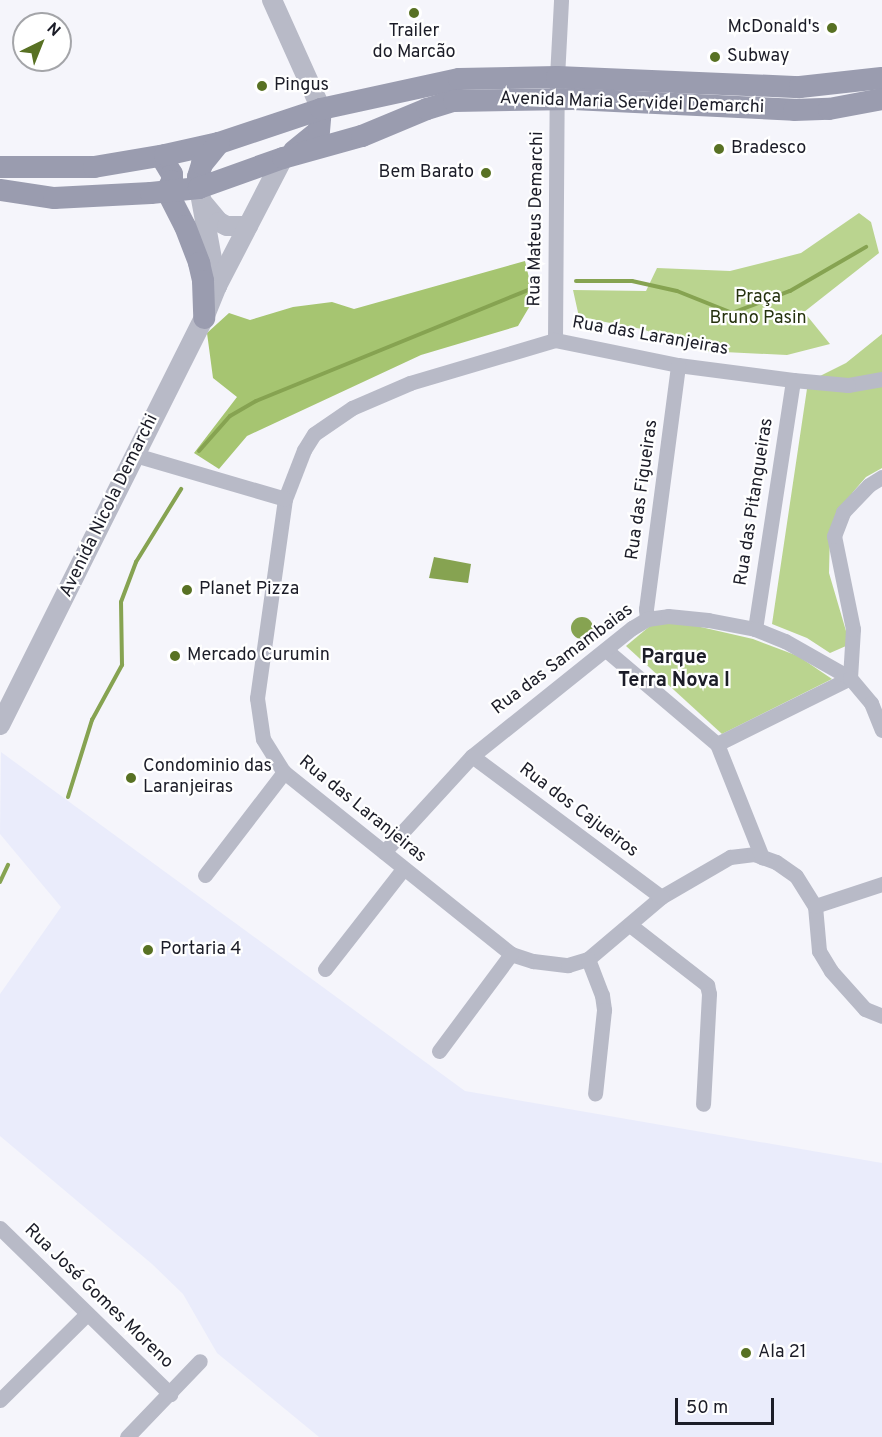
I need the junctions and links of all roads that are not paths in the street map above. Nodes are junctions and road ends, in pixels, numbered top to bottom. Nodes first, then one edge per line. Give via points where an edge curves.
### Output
1 (272, 0) edge
2 (561, 0) edge
3 (882, 78) edge
4 (557, 88) junction
5 (882, 99) edge
6 (321, 109) junction
7 (219, 143) junction
8 (161, 156) junction
9 (283, 158) junction
10 (0, 167) edge
11 (0, 190) edge
12 (167, 191) junction
13 (200, 194) junction
14 (248, 226) junction
15 (217, 285) junction
16 (204, 318) junction
17 (555, 340) junction
18 (678, 365) junction
19 (882, 379) edge
20 (794, 380) junction
21 (135, 455) junction
22 (882, 477) edge
23 (285, 499) junction
24 (647, 619) junction
25 (755, 629) junction
26 (606, 650) junction
27 (850, 678) junction
28 (0, 725) edge
29 (882, 730) edge
30 (717, 744) junction
31 (472, 756) junction
32 (284, 772) junction
33 (384, 852) junction
34 (762, 857) junction
35 (403, 869) junction
36 (205, 875) dead end
37 (882, 884) edge
38 (661, 897) junction
39 (815, 906) junction
40 (630, 925) junction
41 (511, 954) junction
42 (588, 959) junction
43 (325, 969) dead end
44 (882, 1016) edge
45 (439, 1051) dead end
46 (595, 1094) dead end
47 (703, 1104) dead end
48 (0, 1228) edge
49 (87, 1314) junction
50 (200, 1361) dead end
51 (170, 1394) junction
52 (0, 1400) edge
53 (127, 1437) edge

1 - 6 street
2 - 4 street, Rua Mateus Demarchi
3 - 4 main road, Avenida Maria Servidei Demarchi via 820,87
4 - 5 main road, Avenida Maria Servidei Demarchi via 794,110 829,109
4 - 6 main road, Avenida Maria Servidei Demarchi via 459,79
4 - 9 main road, Avenida Maria Servidei Demarchi via 454,101 362,136
4 - 17 street, Rua Mateus Demarchi
6 - 7 main road, Avenida Maria Servidei Demarchi
6 - 9 main road via 319,130
7 - 8 main road, Avenida Maria Servidei Demarchi
7 - 13 main road via 202,164 198,177
8 - 10 main road, Avenida Maria Servidei Demarchi via 94,167
8 - 12 main road via 172,174
9 - 13 main road, Avenida Maria Servidei Demarchi
9 - 14 street, Avenida Nicola Demarchi
11 - 12 main road, Avenida Maria Servidei Demarchi via 54,198
12 - 13 main road, Avenida Maria Servidei Demarchi
12 - 16 main road via 199,262
13 - 14 street via 219,222
13 - 15 street
14 - 15 street, Avenida Nicola Demarchi
15 - 16 street, Avenida Nicola Demarchi
16 - 21 street, Avenida Nicola Demarchi
17 - 18 street, Rua das Laranjeiras
17 - 23 street, Rua das Laranjeiras via 410,383 352,408 314,434
18 - 20 street, Rua das Laranjeiras
18 - 24 street, Rua das Figueiras
19 - 20 street, Rua das Laranjeiras via 848,385
20 - 25 street, Rua das Pitangueiras
21 - 23 street
21 - 28 street, Avenida Nicola Demarchi
22 - 27 street via 843,512 834,536 853,629
23 - 32 street, Rua das Laranjeiras via 257,698 263,739
24 - 25 street, Rua das Samambaias via 668,616
24 - 26 street, Rua das Samambaias
25 - 27 street, Rua das Samambaias via 818,657
26 - 30 street
26 - 31 street, Rua das Samambaias
27 - 29 street, Rua das Samambaias via 871,703
27 - 30 street
30 - 34 street
31 - 33 street, Rua das Samambaias
31 - 38 street, Rua dos Cajueiros
32 - 33 street, Rua das Laranjeiras
32 - 36 street
33 - 35 street, Rua das Laranjeiras
34 - 38 street, Rua das Laranjeiras via 730,857
34 - 39 street, Rua das Laranjeiras via 796,876
35 - 41 street, Rua das Laranjeiras
35 - 43 street
37 - 39 street
38 - 40 street, Rua das Laranjeiras
39 - 44 street, Rua das Laranjeiras via 819,951 825,961 865,1009
40 - 42 street, Rua das Laranjeiras
40 - 47 street via 707,986
41 - 42 street, Rua das Laranjeiras via 568,965
41 - 45 street
42 - 46 street via 604,1010
48 - 49 street, Rua José Gomes Moreno
49 - 51 street, Rua José Gomes Moreno
49 - 52 street
50 - 51 street
51 - 53 street

